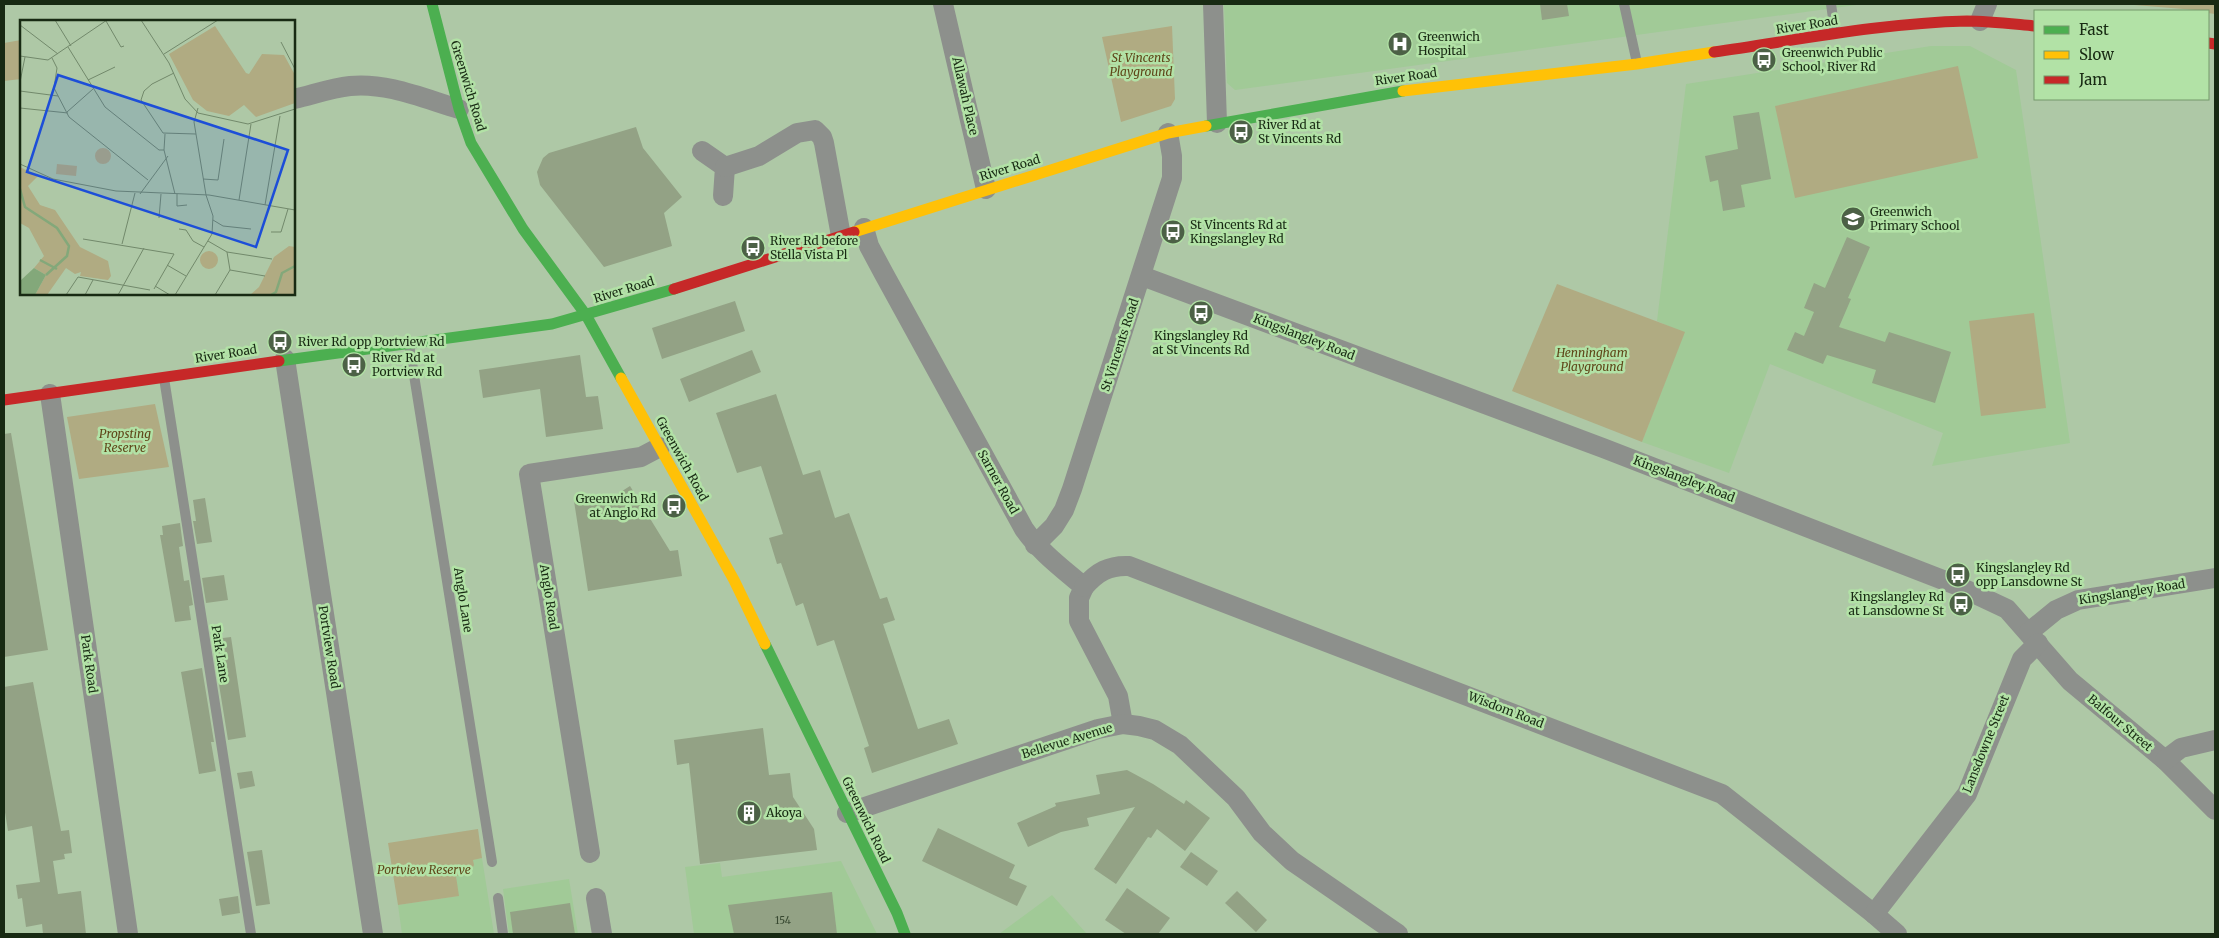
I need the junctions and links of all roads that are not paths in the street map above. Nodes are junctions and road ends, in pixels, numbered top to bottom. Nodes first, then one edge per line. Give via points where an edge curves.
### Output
1 (432, 4) edge
2 (943, 4) edge
3 (1213, 4) edge
4 (1624, 4) edge
5 (1831, 4) edge
6 (1984, 13) edge
7 (2034, 26) edge
8 (1836, 34) junction
9 (1637, 64) junction
10 (295, 99) edge
11 (459, 109) junction
12 (1217, 123) junction
13 (1168, 133) junction
14 (702, 151) dead end
15 (725, 167) junction
16 (986, 189) junction
17 (723, 196) dead end
18 (864, 228) junction
19 (841, 236) junction
20 (1142, 276) junction
21 (586, 315) junction
22 (409, 342) junction
23 (284, 359) junction
24 (164, 378) junction
25 (50, 394) junction
26 (4, 400) edge
27 (660, 447) junction
28 (1035, 545) junction
29 (2215, 578) edge
30 (1084, 587) junction
31 (2033, 638) junction
32 (1123, 724) junction
33 (2215, 740) edge
34 (2165, 760) junction
35 (2215, 810) edge
36 (847, 813) junction
37 (590, 853) dead end
38 (492, 862) dead end
39 (498, 898) dead end
40 (596, 898) dead end
41 (1874, 914) junction
42 (128, 934) edge
43 (251, 934) edge
44 (374, 934) edge
45 (503, 934) edge
46 (602, 934) edge
47 (905, 934) edge
48 (1398, 934) edge
49 (1897, 934) edge

1 - 11 main road, Greenwich Road
2 - 16 street, Allawah Place
3 - 12 street
4 - 9 lane
5 - 8 lane
6 - 7 main road, River Road
6 - 8 main road, River Road via 1932,23
8 - 9 main road, River Road
9 - 12 main road, River Road via 1384,93
10 - 11 street via 349,86 368,85
11 - 21 main road, Greenwich Road via 471,143 490,175
12 - 13 main road, River Road
13 - 16 main road, River Road
13 - 20 street, St Vincents Road via 1172,178
14 - 15 street
15 - 17 street
15 - 19 street via 760,156 797,133 814,130 824,143
16 - 18 main road, River Road
18 - 19 main road, River Road
18 - 28 street, Sarner Road via 869,246 888,282
19 - 21 main road, River Road
20 - 28 street, St Vincents Road via 1064,510 1054,526
20 - 31 street, Kingslangley Road via 1603,448 1956,585 2007,609
21 - 22 main road, River Road via 552,324
21 - 27 main road, Greenwich Road
22 - 23 main road, River Road
22 - 38 lane, Anglo Lane
23 - 24 main road, River Road
23 - 44 street, Portview Road
24 - 25 main road, River Road
24 - 43 lane, Park Lane
25 - 26 main road, River Road
25 - 42 street, Park Road
27 - 36 main road, Greenwich Road via 734,580
27 - 37 street, Anglo Road via 641,457 529,474
28 - 30 street, Sarner Road
29 - 31 street, Kingslangley Road via 2078,600 2056,610
30 - 32 street via 1079,598 1079,621 1118,696
30 - 41 street, Wisdom Road via 1101,571 1129,566 1722,794
31 - 34 street, Balfour Street via 2070,681
31 - 41 street, Lansdowne Street via 1967,794
32 - 36 street, Bellevue Avenue via 1098,729
32 - 48 street, Bellevue Avenue via 1155,730 1180,745 1236,798 1262,833 1292,861
33 - 34 street via 2181,748
34 - 35 street, Balfour Street
36 - 47 main road, Greenwich Road
39 - 45 lane
40 - 46 street
41 - 49 street, Wisdom Road

